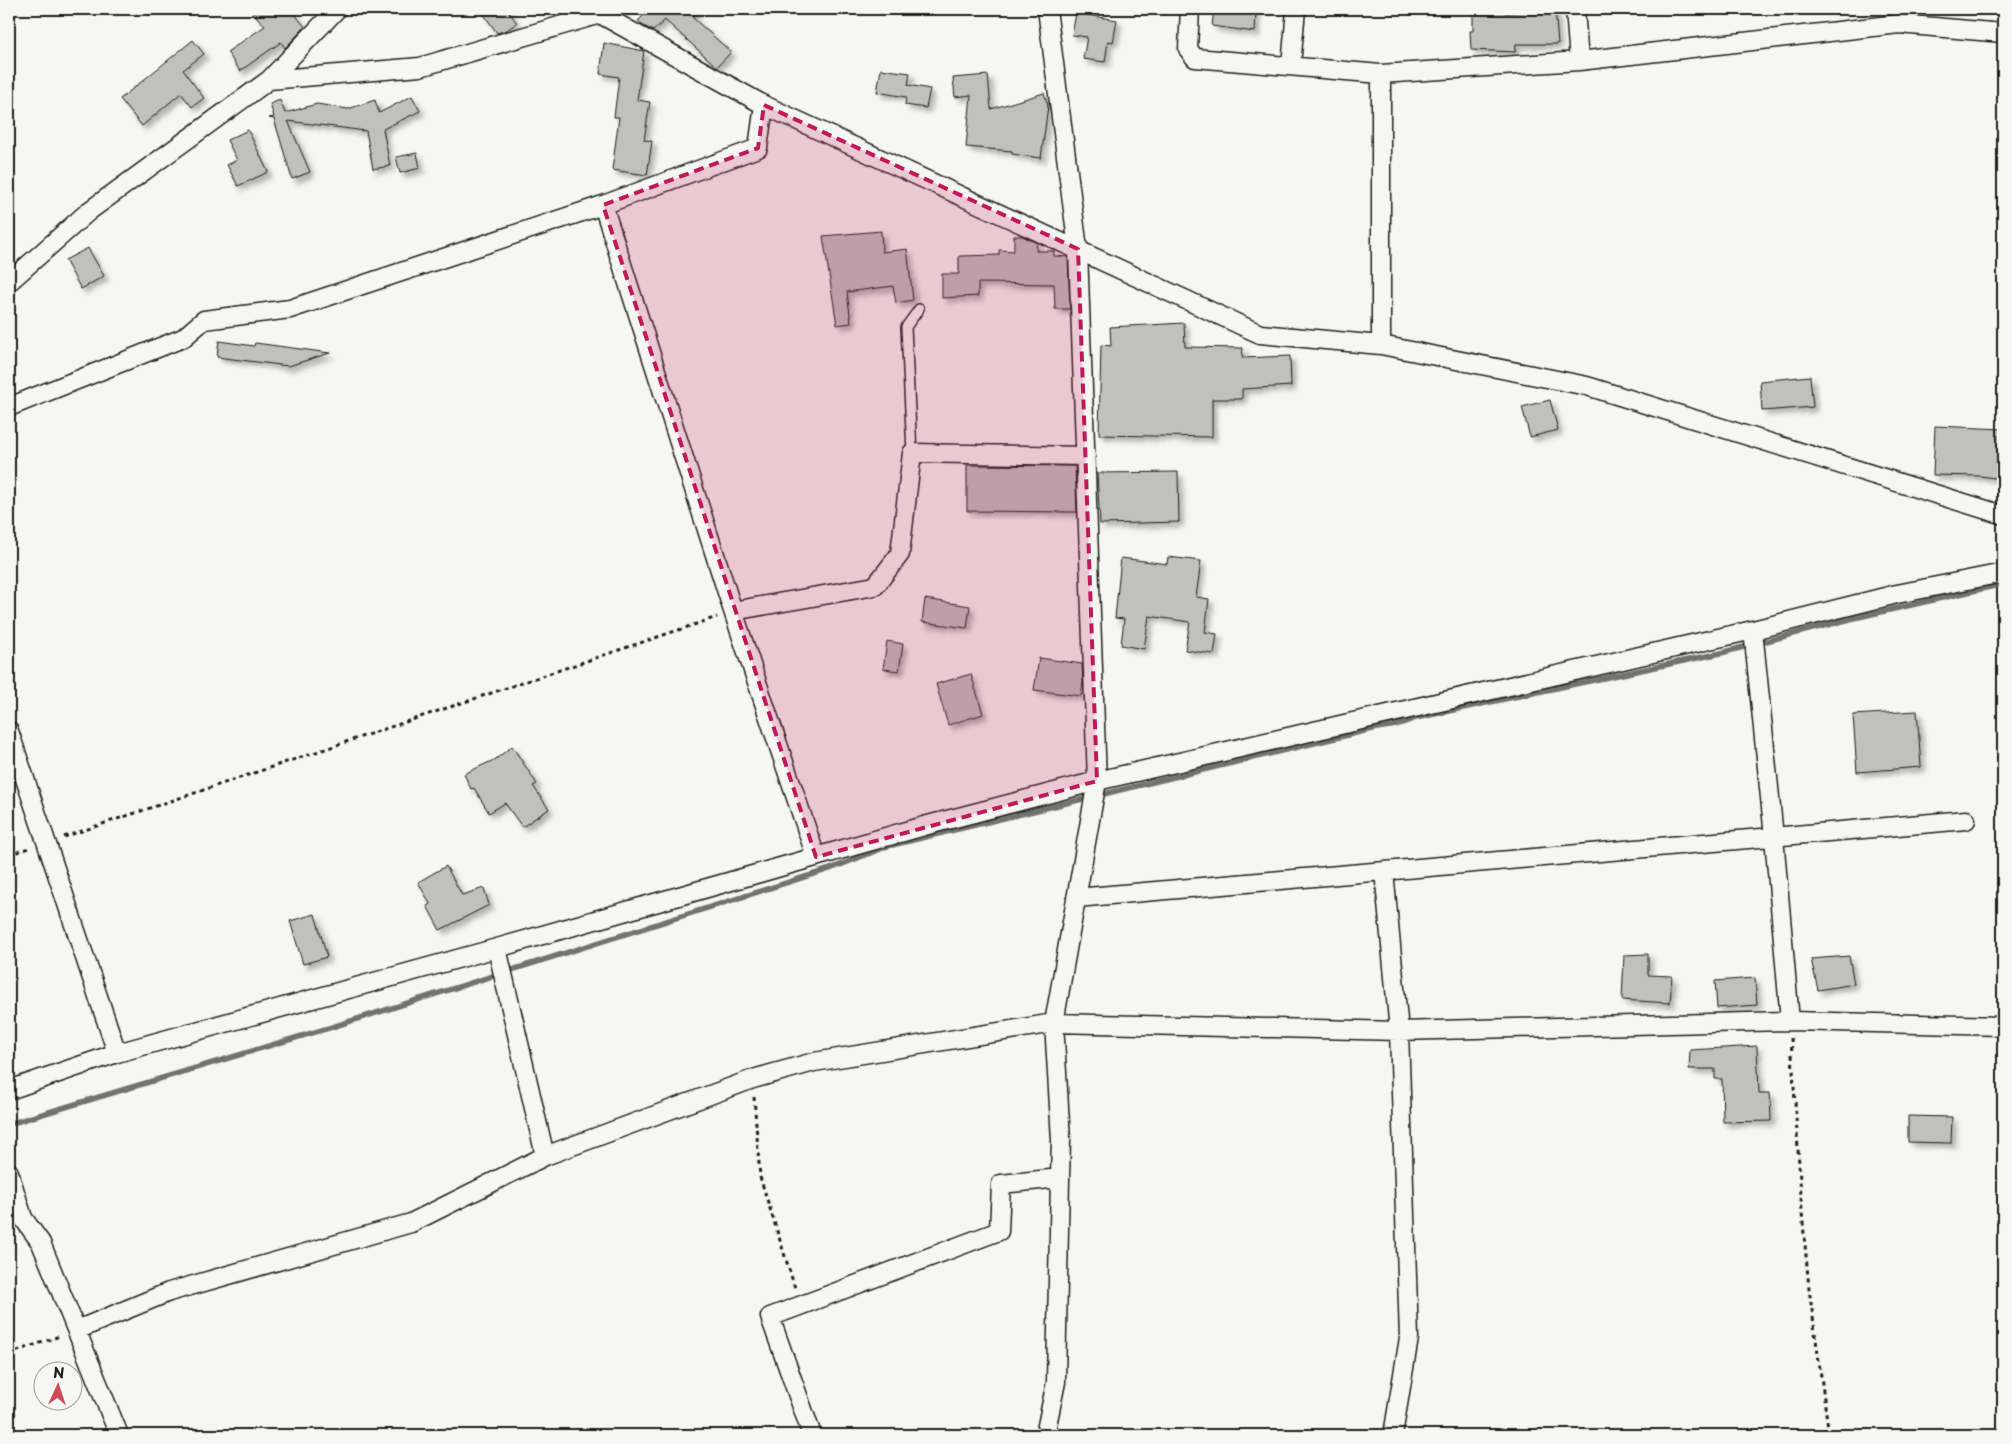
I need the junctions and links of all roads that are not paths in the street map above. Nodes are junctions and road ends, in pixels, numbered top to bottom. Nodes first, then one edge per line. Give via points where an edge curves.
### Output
1 (337, 9) edge
2 (1048, 9) edge
3 (1190, 9) edge
4 (1296, 9) edge
5 (1575, 9) edge
6 (2003, 33) edge
7 (1579, 61) junction
8 (1291, 66) junction
9 (1381, 74) junction
10 (269, 80) junction
11 (764, 105) junction
12 (603, 205) junction
13 (1078, 249) junction
14 (9, 282) edge
15 (920, 309) dead end
16 (1381, 345) junction
17 (9, 408) edge
18 (912, 454) junction
19 (1086, 456) junction
20 (2003, 515) edge
21 (2003, 574) edge
22 (733, 612) junction
23 (1753, 630) junction
24 (9, 731) edge
25 (1097, 781) junction
26 (1966, 820) dead end
27 (1774, 837) junction
28 (816, 857) junction
29 (1384, 871) junction
30 (1076, 898) junction
31 (497, 948) junction
32 (1790, 1022) junction
33 (1054, 1023) junction
34 (2003, 1026) edge
35 (1399, 1031) junction
36 (117, 1053) junction
37 (9, 1090) edge
38 (545, 1156) junction
39 (9, 1172) edge
40 (1060, 1178) junction
41 (77, 1330) junction
42 (119, 1435) edge
43 (812, 1435) edge
44 (1046, 1435) edge
45 (1393, 1435) edge

1 - 10 street
2 - 13 street
3 - 8 street via 1188,49 1196,58
4 - 8 street
5 - 7 street
6 - 7 street via 1899,24
7 - 9 street
8 - 9 street
9 - 16 street
10 - 11 street via 420,67 600,14
10 - 14 street via 90,211
11 - 12 street via 758,148
11 - 13 street
12 - 17 street via 290,309 204,320 183,338
12 - 22 street
13 - 16 street via 1260,334
13 - 19 street
15 - 18 lane via 906,327
16 - 20 street via 1586,386
18 - 19 street
18 - 22 street via 900,554 875,586
19 - 25 street
21 - 23 street via 1897,594
22 - 28 street
23 - 25 street
23 - 27 street
24 - 36 street
25 - 28 street
25 - 30 street
26 - 27 street
27 - 29 street
27 - 32 street
28 - 31 street
29 - 30 street
29 - 35 street
30 - 33 street
31 - 36 street
31 - 38 street
32 - 34 street
32 - 35 street
33 - 35 street
33 - 38 street via 814,1062 752,1079
33 - 40 street
35 - 45 street via 1409,1338
36 - 37 street
38 - 41 street via 412,1224 168,1292
39 - 41 street via 23,1218 41,1243
40 - 43 street via 1001,1184 998,1231 770,1317
40 - 44 street via 1056,1382
41 - 42 street

